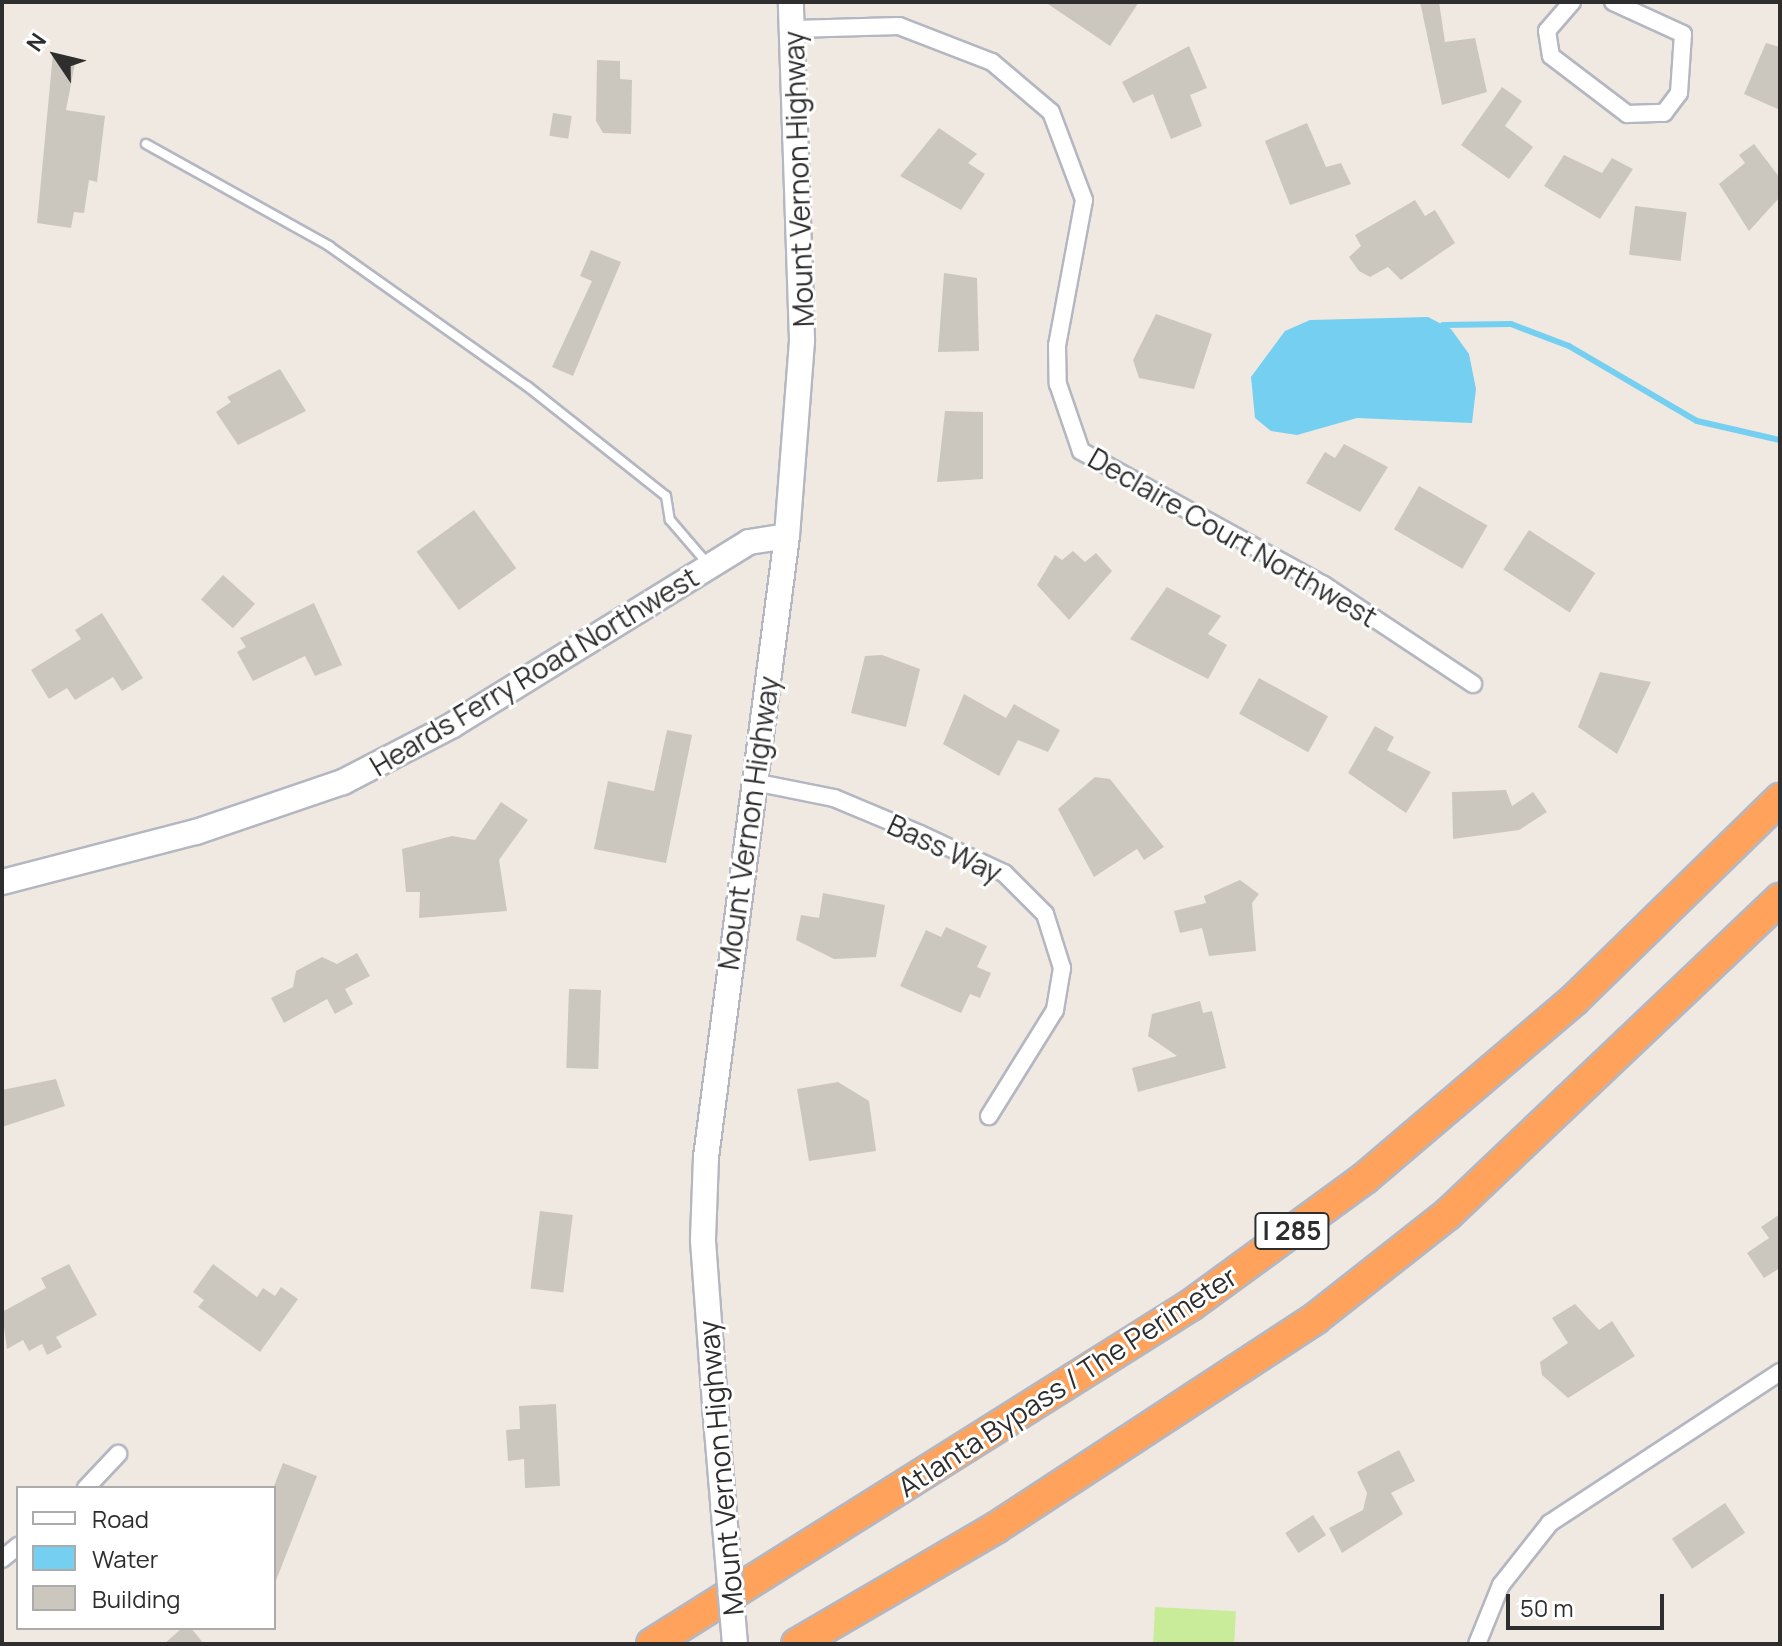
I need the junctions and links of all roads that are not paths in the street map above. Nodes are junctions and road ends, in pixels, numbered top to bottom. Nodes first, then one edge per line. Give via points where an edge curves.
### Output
1 (791, 2) edge
2 (1572, 2) edge
3 (1613, 2) edge
4 (794, 29) junction
5 (146, 144) dead end
6 (787, 536) junction
7 (710, 566) junction
8 (1473, 684) dead end
9 (754, 782) junction
10 (1780, 799) edge
11 (2, 882) edge
12 (1780, 899) edge
13 (989, 1116) dead end
14 (1780, 1372) edge
15 (118, 1454) dead end
16 (88, 1486) edge
17 (652, 1644) edge
18 (735, 1644) edge
19 (797, 1644) edge
20 (1477, 1644) edge

1 - 4 street, Mount Vernon Highway
2 - 3 street via 1547,31 1551,56 1627,114 1664,113 1679,93 1683,34
4 - 6 street, Mount Vernon Highway via 803,324
4 - 8 street, Declaire Court Northwest via 899,26 992,62 1051,112 1084,200 1057,345 1058,384 1081,451 1324,585
5 - 7 lane via 329,246 527,386 666,496 670,520
6 - 7 street, Heards Ferry Road Northwest via 749,542
6 - 9 street, Mount Vernon Highway
7 - 11 street, Heards Ferry Road Northwest via 451,726 343,782 196,832
9 - 13 street, Bass Way via 834,798 920,834 1004,873 1045,914 1062,968 1055,1010
9 - 18 street, Mount Vernon Highway, bridge via 706,1157 703,1239
10 - 17 highway, Atlanta Bypass / The Perimeter / I 285 via 1574,1000 1365,1178 1191,1305
12 - 19 highway via 1448,1214 1316,1318 997,1527
14 - 20 street via 1550,1523 1501,1585
15 - 16 street

